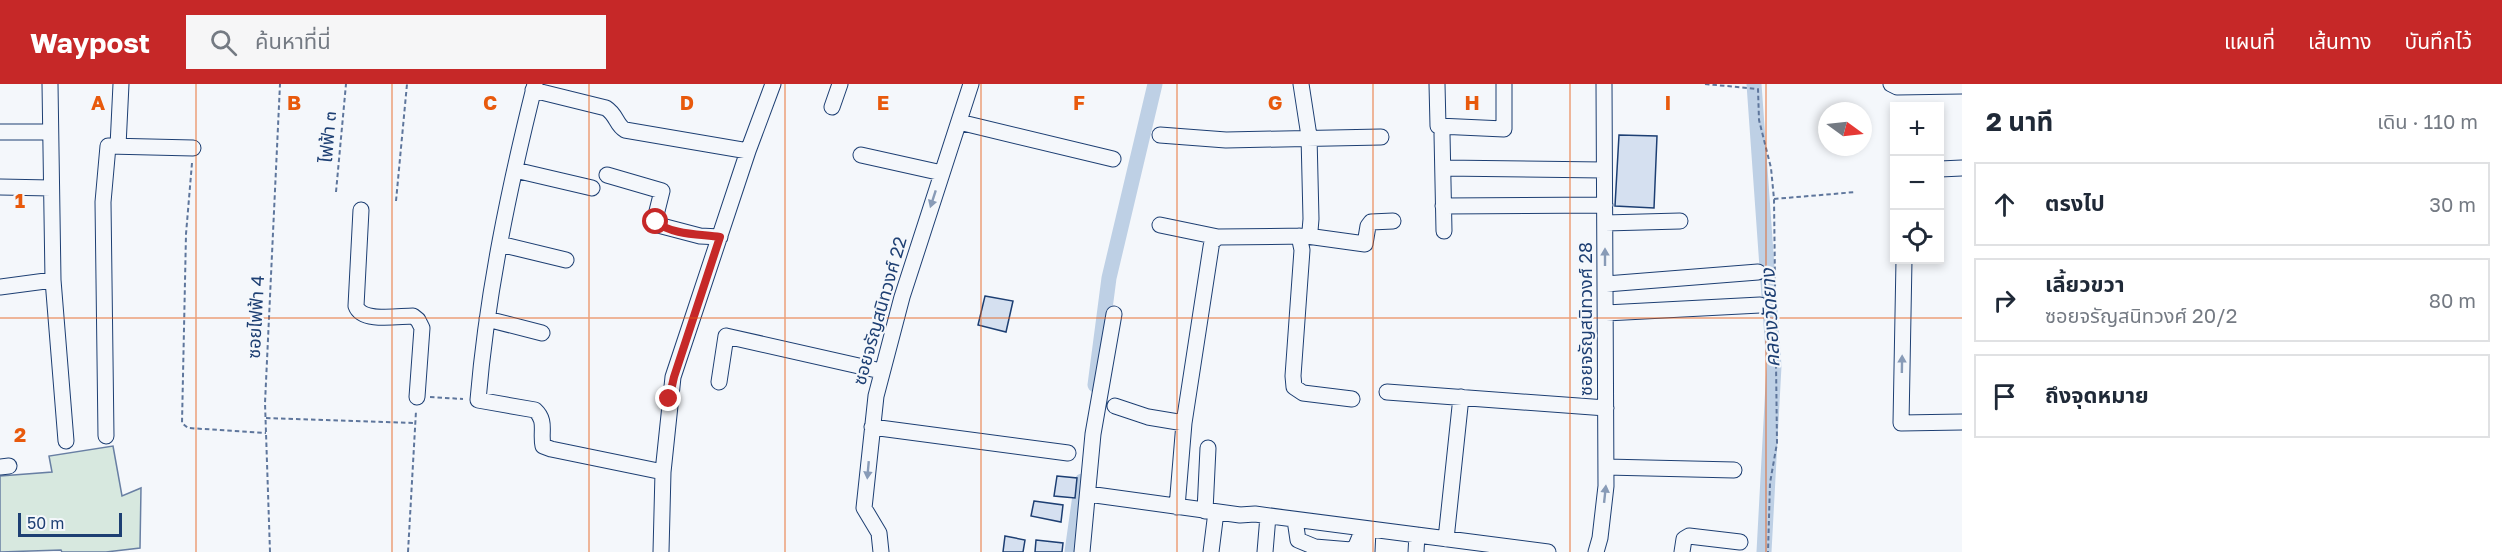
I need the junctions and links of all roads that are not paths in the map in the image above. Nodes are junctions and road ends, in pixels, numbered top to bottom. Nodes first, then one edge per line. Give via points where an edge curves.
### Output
1 (50, 84) edge
2 (121, 84) edge
3 (773, 84) edge
4 (840, 84) edge
5 (971, 84) edge
6 (1301, 84) edge
7 (1437, 84) edge
8 (1504, 84) edge
9 (1604, 84) edge
10 (1891, 84) edge
11 (1962, 86) edge
12 (534, 87) edge
13 (832, 107) dead end
14 (959, 122) junction
15 (0, 132) edge
16 (50, 132) junction
17 (1442, 134) dead end
18 (1160, 135) dead end
19 (1381, 137) dead end
20 (1309, 140) junction
21 (118, 146) junction
22 (193, 148) road end
23 (748, 151) junction
24 (861, 155) dead end
25 (1113, 159) dead end
26 (1443, 168) junction
27 (1962, 168) edge
28 (1944, 169) edge
29 (515, 170) junction
30 (1603, 170) junction
31 (942, 173) junction
32 (606, 176) dead end
33 (0, 187) edge
34 (51, 188) junction
35 (592, 188) dead end
36 (1605, 205) junction
37 (1443, 206) junction
38 (361, 210) dead end
39 (1393, 221) dead end
40 (1680, 221) dead end
41 (1605, 223) junction
42 (1160, 225) dead end
43 (1444, 231) dead end
44 (1303, 236) junction
45 (720, 237) junction
46 (1218, 237) junction
47 (500, 244) junction
48 (566, 260) dead end
49 (1905, 264) edge
50 (1758, 272) dead end
51 (53, 280) junction
52 (1606, 284) junction
53 (0, 287) edge
54 (1760, 305) dead end
55 (1606, 313) junction
56 (1114, 314) dead end
57 (487, 319) junction
58 (543, 333) dead end
59 (881, 371) junction
60 (719, 381) dead end
61 (1387, 392) dead end
62 (417, 397) road end
63 (1461, 397) junction
64 (1352, 399) dead end
65 (1115, 406) dead end
66 (1606, 408) junction
67 (1962, 422) edge
68 (1184, 423) junction
69 (872, 427) junction
70 (106, 436) dead end
71 (66, 441) dead end
72 (1208, 448) dead end
73 (1068, 453) dead end
74 (1606, 467) junction
75 (1734, 470) dead end
76 (663, 472) junction
77 (1088, 494) junction
78 (1177, 507) junction
79 (1211, 512) junction
80 (1268, 516) junction
81 (1295, 520) junction
82 (1366, 529) junction
83 (1417, 535) junction
84 (1446, 539) junction
85 (1740, 542) dead end
86 (661, 552) edge
87 (881, 552) edge
88 (1082, 552) edge
89 (1211, 552) edge
90 (1265, 552) edge
91 (1367, 552) edge
92 (1416, 552) edge
93 (1548, 552) edge
94 (1596, 552) edge
95 (1682, 552) edge

1 - 16 street
2 - 21 street
3 - 23 street
4 - 13 street
5 - 14 street, ซอยจรัญสนิทวงศ์ 22
6 - 20 street
7 - 8 street via 1438,126 1504,129
9 - 30 street, ซอยจรัญสนิทวงศ์ 28
10 - 11 street
12 - 23 street via 606,108 625,130
12 - 29 street
14 - 25 street
14 - 31 street, ซอยจรัญสนิทวงศ์ 22
15 - 16 street
16 - 34 street
17 - 26 street
18 - 20 street
19 - 20 street
20 - 44 street via 1311,219 1310,231
21 - 22 street
21 - 70 street via 108,146 103,202
23 - 45 street
24 - 31 street
26 - 30 street
26 - 37 street
27 - 28 street
29 - 35 street
29 - 47 street
30 - 36 street, ซอยจรัญสนิทวงศ์ 28
31 -> 59 street, ซอยจรัญสนิทวงศ์ 22
32 - 45 street via 662,191 655,219 658,225
33 - 34 street
34 - 51 street
36 - 37 street
36 - 41 street, ซอยจรัญสนิทวงศ์ 28
37 - 43 street
38 - 62 street via 357,311 365,316 413,316 418,320 422,328
39 - 44 street via 1371,222 1365,244
40 - 41 street
52 -> 41 street, ซอยจรัญสนิทวงศ์ 28
42 - 46 street
44 - 46 street
44 - 64 street via 1294,387 1302,393
45 - 76 street via 674,377
46 - 68 street via 1211,247
47 - 48 street
47 - 57 street
67 -> 49 street via 1901,423
50 - 52 street
51 - 53 street
51 - 71 street
52 - 55 street, ซอยจรัญสนิทวงศ์ 28
54 - 55 street
55 - 66 street, ซอยจรัญสนิทวงศ์ 28
56 - 77 street via 1099,394
57 - 58 street
57 - 76 street via 478,400 535,410 543,423 543,446
59 - 60 street via 726,336
59 - 69 street, ซอยจรัญสนิทวงศ์ 22
61 - 63 street
63 - 66 street
63 - 84 street
65 - 68 street
66 - 74 street, ซอยจรัญสนิทวงศ์ 28
68 - 78 street
69 - 73 street
69 -> 87 street, ซอยจรัญสนิทวงศ์ 22 via 864,508 879,533
72 - 79 street
74 - 75 street
94 -> 74 street, ซอยจรัญสนิทวงศ์ 28
76 - 86 street
77 - 78 street
77 - 88 street
78 - 79 street
79 - 80 street
79 - 89 street
80 - 81 street
80 - 90 street
81 - 82 street
81 - 82 street via 1298,540 1315,547 1351,550
82 - 83 street
82 - 91 street
83 - 84 street
83 - 92 street
84 - 93 street
85 - 95 street via 1689,536 1684,538

